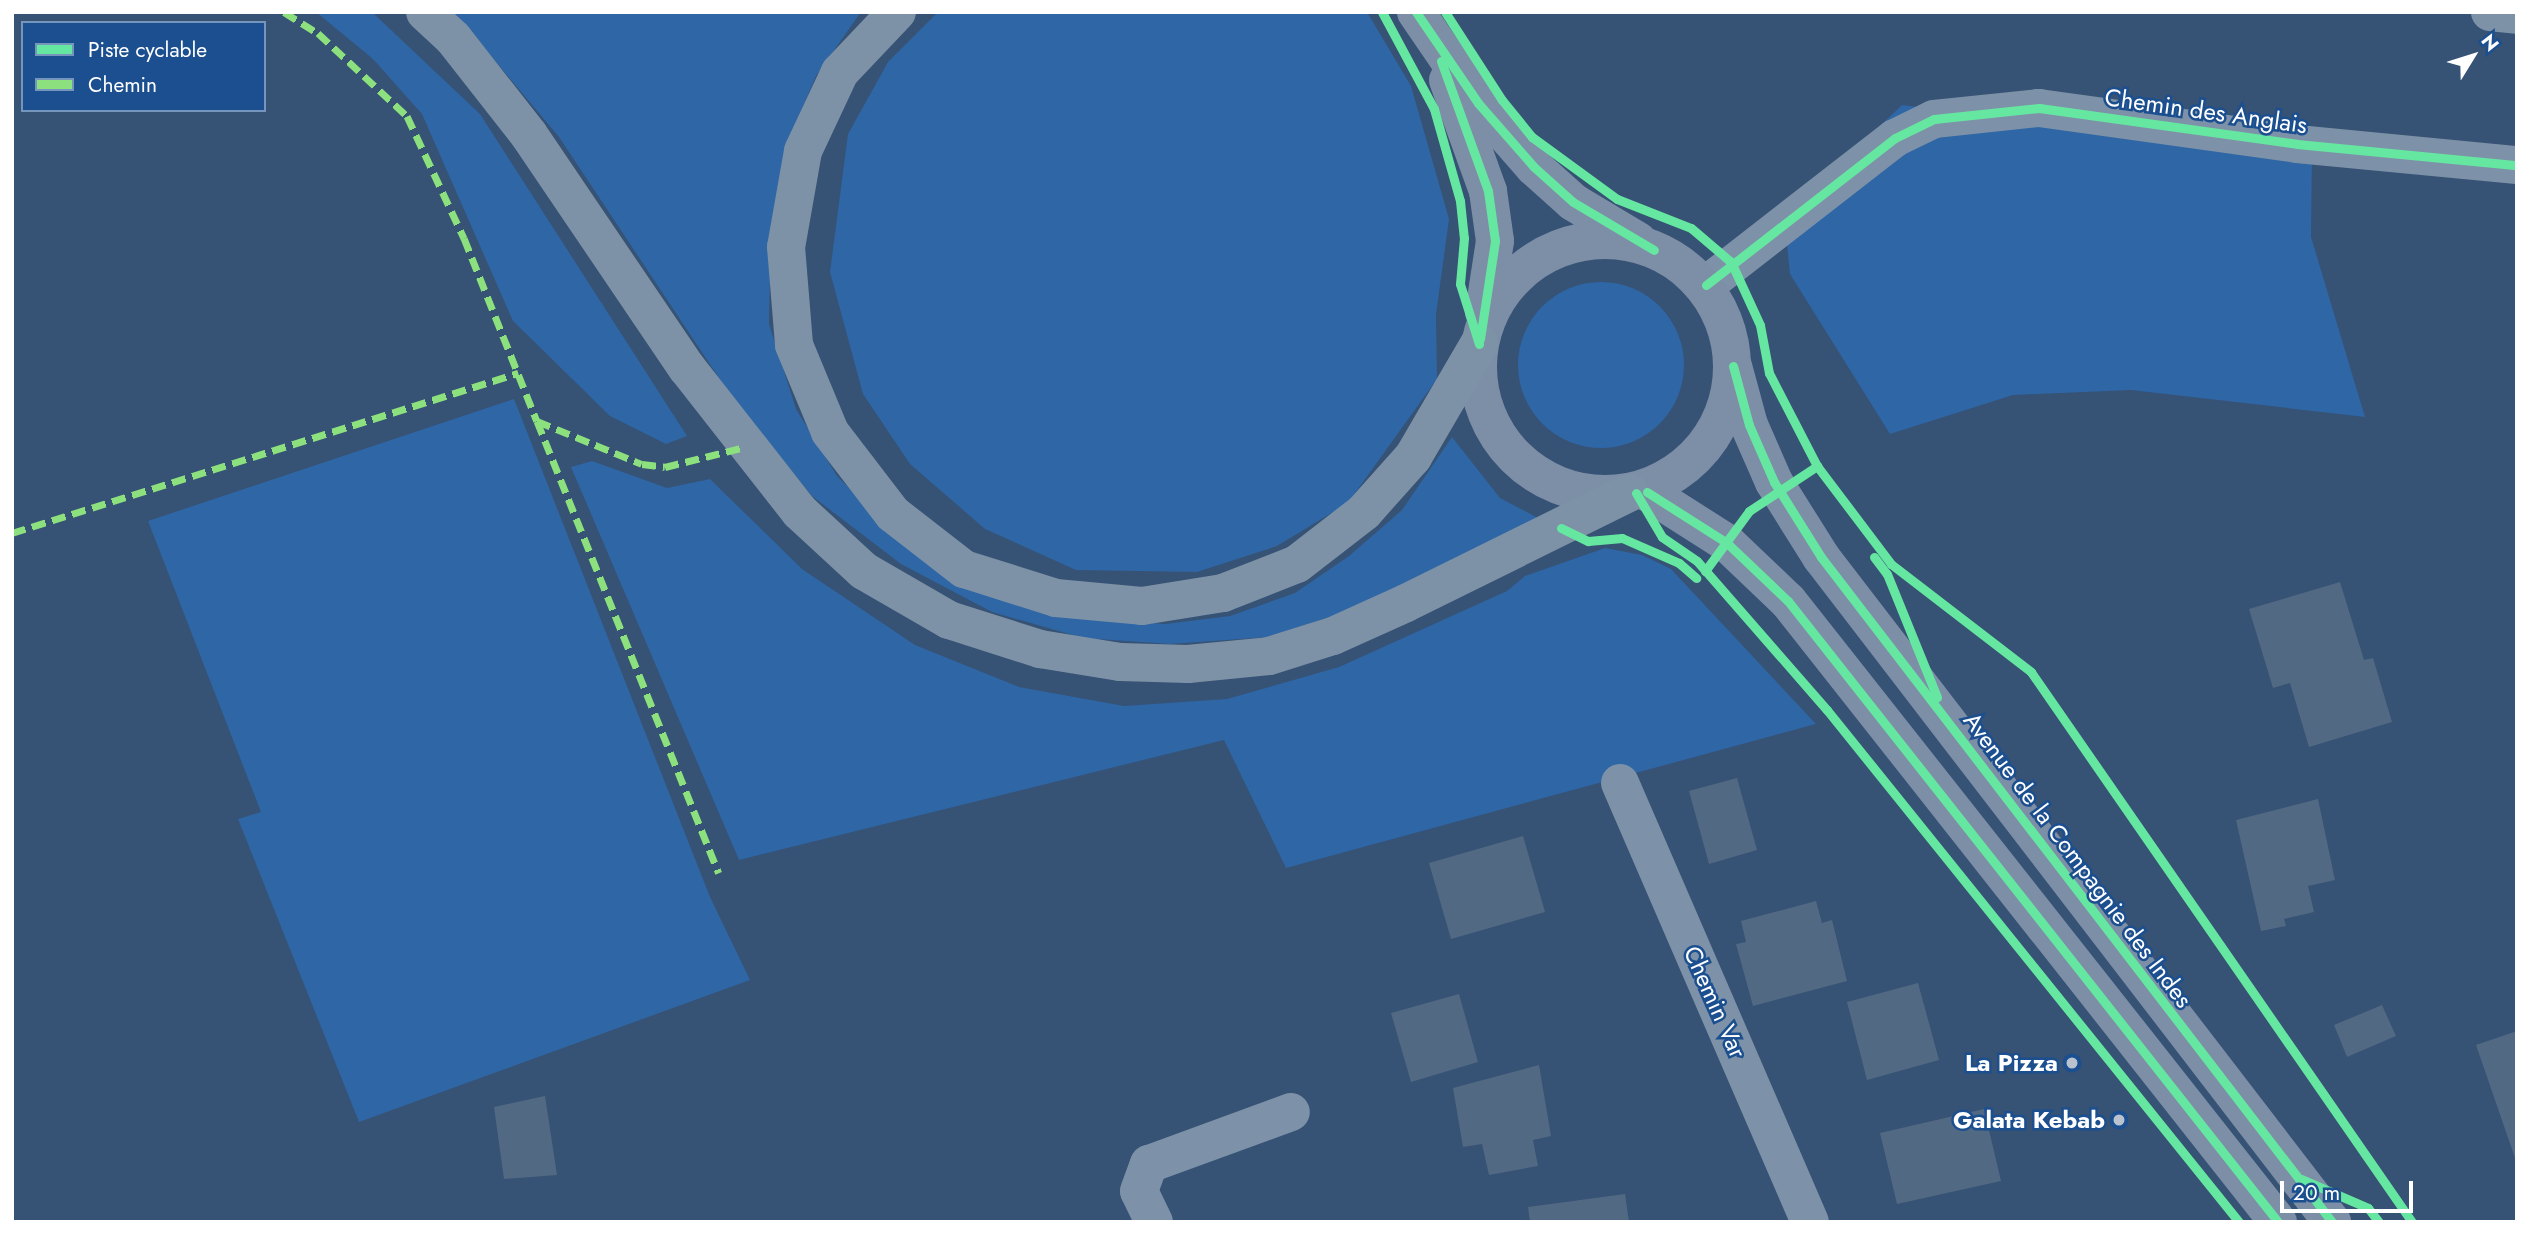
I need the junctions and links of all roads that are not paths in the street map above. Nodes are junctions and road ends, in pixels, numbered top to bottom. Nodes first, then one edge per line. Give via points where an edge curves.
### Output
1 (425, 12) edge
2 (897, 12) edge
3 (2490, 12) edge
4 (2517, 15) edge
5 (1424, 25) edge
6 (2517, 165) edge
7 (1654, 250) junction
8 (1706, 285) junction
9 (1479, 344) junction
10 (1733, 366) junction
11 (1638, 493) junction
12 (1619, 783) dead end
13 (1291, 1112) dead end
14 (1154, 1222) edge
15 (1810, 1222) edge
16 (2278, 1222) edge
17 (2332, 1222) edge

1 - 11 highway via 453,38 529,135 687,368 792,502 864,571 948,620 1040,649 1120,662 1188,664 1269,656 1333,636
2 - 9 highway via 840,72 803,150 786,247 794,345 830,432 893,514 964,569 1056,598 1142,606 1223,593 1297,564 1364,512 1413,457
3 - 4 highway
5 - 7 main road via 1478,103 1534,167 1573,202
5 - 9 main road via 1488,191 1495,241
6 - 8 street, Chemin des Anglais via 2297,144 2039,108 1934,119 1895,138
7 - 8 main road via 1680,263
7 - 9 main road via 1611,239 1574,243 1540,256 1512,279 1490,309
8 - 10 main road via 1726,327
9 - 11 main road via 1478,381 1487,417 1507,448 1534,473 1570,490
10 - 11 main road via 1727,405 1710,440 1683,469
10 - 17 main road, Avenue de la Compagnie des Indes via 1749,425 1774,482 1821,557
11 - 16 main road via 1727,543 1788,601
12 - 15 street, Chemin Var
13 - 14 street via 1149,1164 1139,1191

